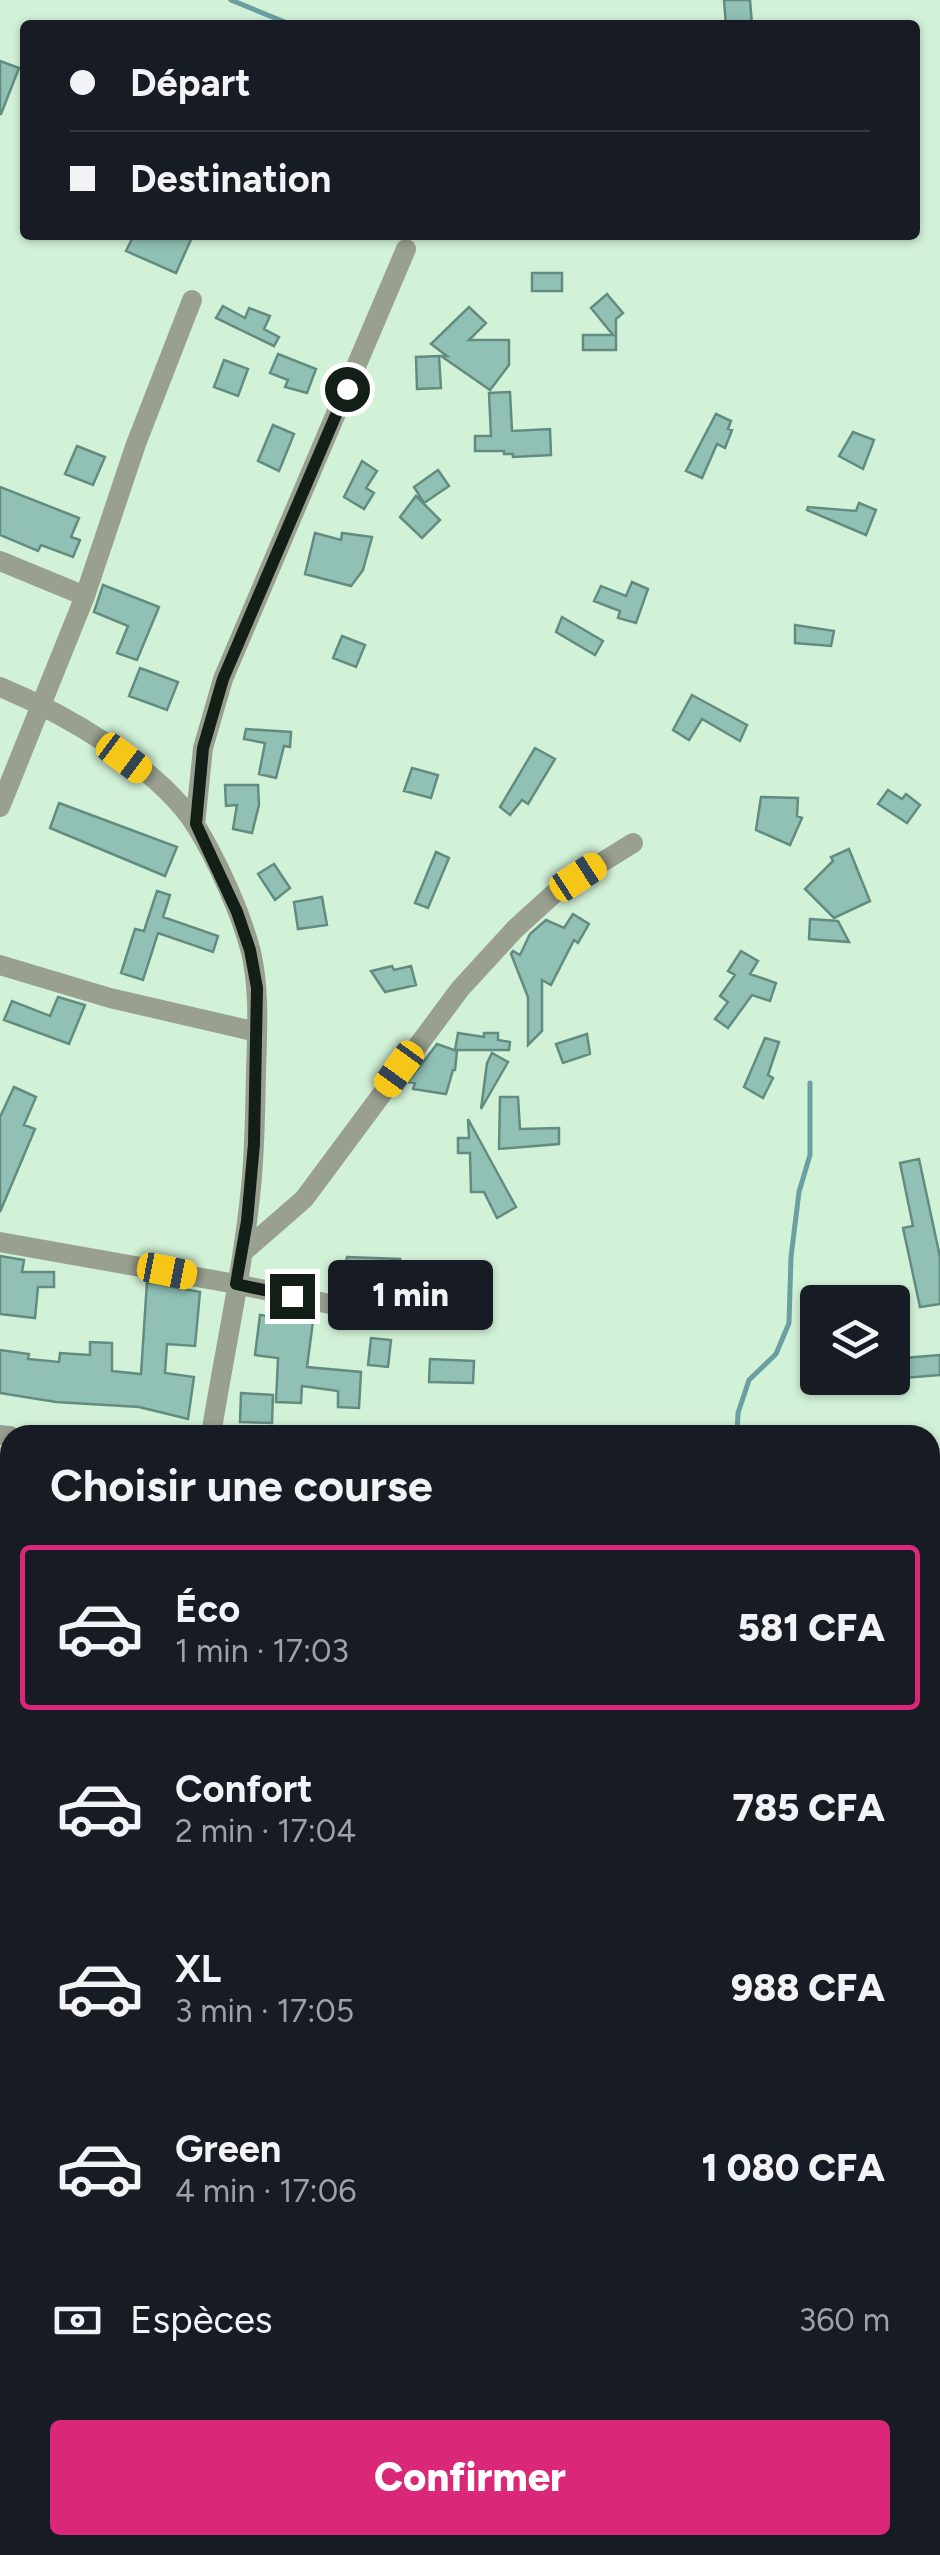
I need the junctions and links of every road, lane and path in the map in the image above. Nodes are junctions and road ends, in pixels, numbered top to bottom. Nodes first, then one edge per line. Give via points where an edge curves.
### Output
1 (406, 249) dead end
2 (192, 300) dead end
3 (0, 561) edge
4 (86, 596) junction
5 (0, 687) edge
6 (40, 703) junction
7 (5, 777) edge
8 (0, 807) edge
9 (196, 824) junction
10 (633, 843) dead end
11 (0, 965) edge
12 (257, 1032) junction
13 (0, 1242) edge
14 (242, 1252) junction
15 (236, 1284) junction
16 (367, 1312) dead end
17 (213, 1425) edge

1 - 9 street via 223,679 203,748
2 - 4 street
3 - 4 street
4 - 6 street
5 - 6 street
6 - 7 street
6 - 9 street via 154,780
7 - 8 street
9 - 12 street via 250,950
10 - 14 street via 560,889 515,929 460,989 304,1199
11 - 12 street
12 - 14 street
13 - 15 street
14 - 15 street
15 - 16 street
15 - 17 street

